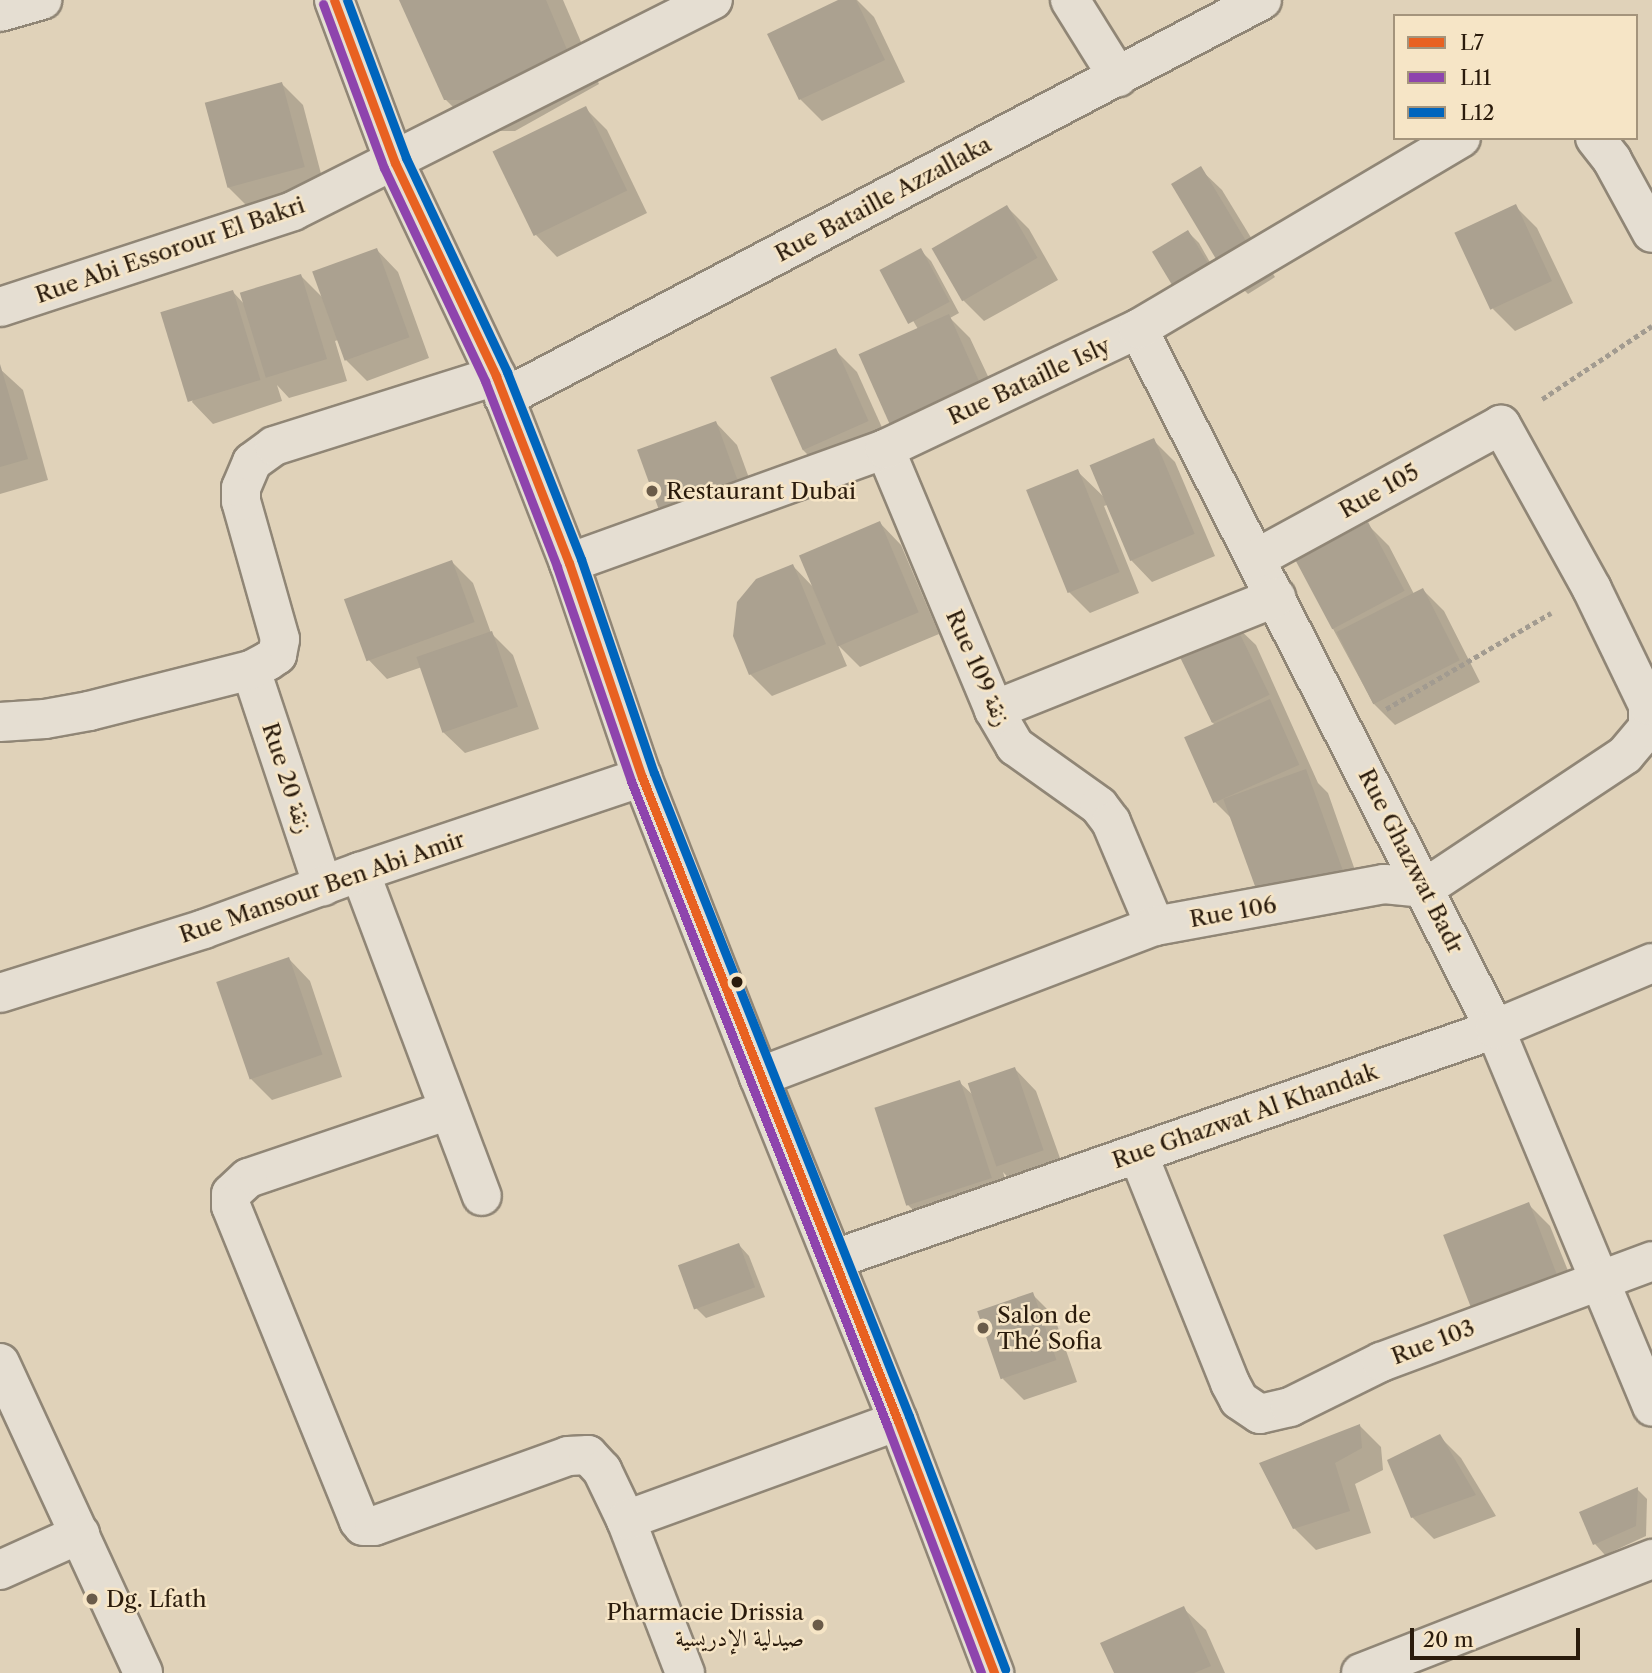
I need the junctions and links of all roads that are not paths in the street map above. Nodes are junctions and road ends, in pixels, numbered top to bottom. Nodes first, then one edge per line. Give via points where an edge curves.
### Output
1 (42, 0) edge
2 (334, 0) edge
3 (713, 0) edge
4 (1070, 0) edge
5 (1262, 0) edge
6 (0, 12) edge
7 (1118, 77) junction
8 (1458, 140) edge
9 (1597, 140) edge
10 (395, 163) junction
11 (1652, 233) edge
12 (0, 307) edge
13 (1139, 329) junction
14 (500, 387) junction
15 (885, 449) junction
16 (1257, 558) junction
17 (569, 563) junction
18 (1276, 597) junction
19 (251, 670) junction
20 (1646, 692) edge
21 (994, 710) junction
22 (0, 722) edge
23 (642, 777) junction
24 (360, 872) junction
25 (323, 886) junction
26 (1425, 888) junction
27 (1155, 926) junction
28 (1652, 963) edge
29 (0, 993) edge
30 (1495, 1029) junction
31 (759, 1077) junction
32 (449, 1110) junction
33 (1139, 1154) junction
34 (482, 1196) dead end
35 (835, 1259) junction
36 (1652, 1261) edge
37 (1601, 1281) junction
38 (2, 1372) edge
39 (1652, 1407) edge
40 (898, 1421) junction
41 (626, 1520) junction
42 (80, 1534) junction
43 (1652, 1559) edge
44 (0, 1570) edge
45 (143, 1673) edge
46 (685, 1673) edge
47 (994, 1673) edge
48 (1361, 1673) edge

1 - 6 street
2 - 10 street
3 - 10 street, Rue Abi Essorour El Bakri
4 - 7 street
5 - 7 street, Rue Bataille Azzallaka
7 - 14 street, Rue Bataille Azzallaka
8 - 13 street, Rue Bataille Isly
9 - 11 street
10 - 12 street, Rue Abi Essorour El Bakri via 293,211
10 - 14 street
13 - 15 street, Rue Bataille Isly
13 - 16 street, Rue Ghazwat Badr
14 - 17 street
14 - 19 street, Rue Bataille Azzallaka via 274,446 252,462 243,481 242,501 280,646 274,657
15 - 17 street, Rue Bataille Isly
15 - 21 street, Rue 109 زنقة
16 - 18 street, Rue Ghazwat Badr
16 - 20 street, Rue 105 via 1501,425
17 - 23 street
18 - 21 street
18 - 26 street, Rue Ghazwat Badr
19 - 22 street via 89,711
19 - 25 street, Rue 20 زنقة
20 - 26 street via 1648,728 1625,755
21 - 27 street, Rue 109 زنقة via 1015,746 1099,806 1111,822
23 - 24 street, Rue Mansour Ben Abi Amir
23 - 31 street
24 - 25 street, Rue Mansour Ben Abi Amir
24 - 32 street
25 - 29 street, Rue Mansour Ben Abi Amir
26 - 27 street, Rue 106 via 1384,884
26 - 30 street, Rue Ghazwat Badr
27 - 31 street, Rue 106
28 - 30 street, Rue Ghazwat Al Khandak
30 - 33 street, Rue Ghazwat Al Khandak
30 - 37 street, Rue Ghazwat Badr
31 - 35 street
32 - 34 street
32 - 41 street via 248,1178 232,1195 231,1206 359,1521 374,1526 579,1455 596,1461
33 - 35 street, Rue Ghazwat Al Khandak
33 - 37 street, Rue 103 via 1230,1383 1239,1399 1260,1414 1280,1411 1381,1362
35 - 40 street
36 - 37 street, Rue 103
37 - 39 street, Rue Ghazwat Badr
38 - 42 street
40 - 41 street
40 - 47 street
41 - 46 street
42 - 44 street
42 - 45 street
43 - 48 street

